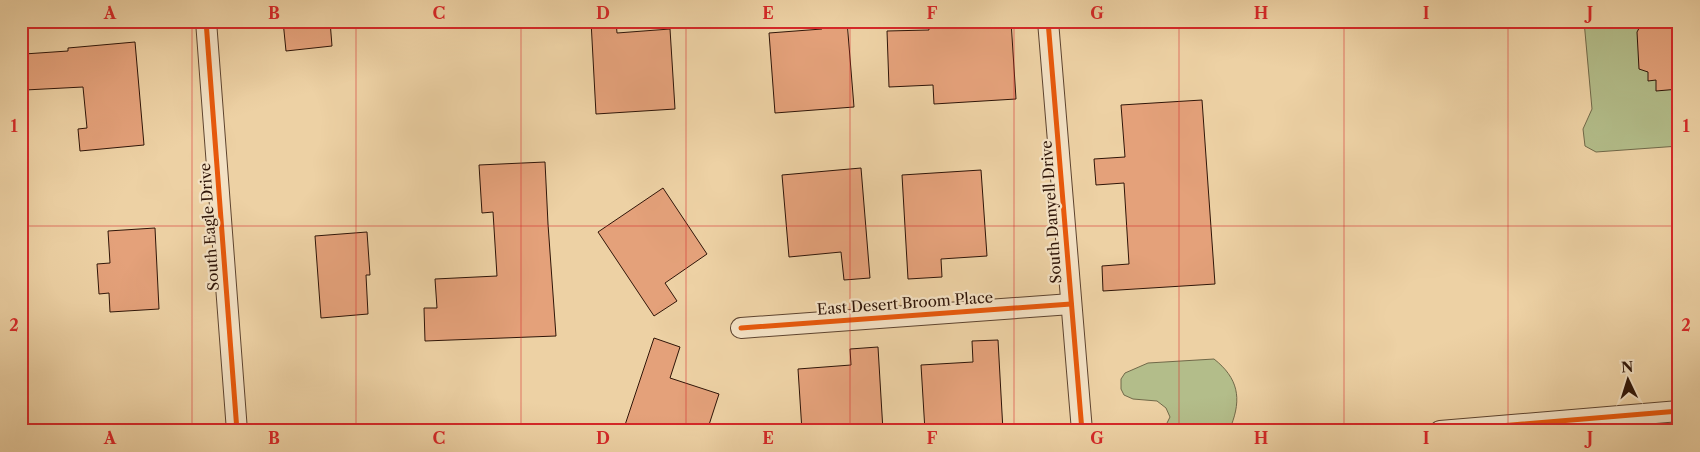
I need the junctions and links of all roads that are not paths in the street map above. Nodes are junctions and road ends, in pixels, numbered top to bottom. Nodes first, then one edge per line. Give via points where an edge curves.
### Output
1 (206, 21) edge
2 (1048, 21) edge
3 (1070, 304) junction
4 (741, 328) dead end
5 (1679, 411) edge
6 (237, 431) edge
7 (1082, 431) edge
8 (1440, 431) edge

1 - 6 street, South Eagle Drive
2 - 3 street, South Danyell Drive
3 - 4 street, East Desert Broom Place
3 - 7 street, South Danyell Drive
5 - 8 street

